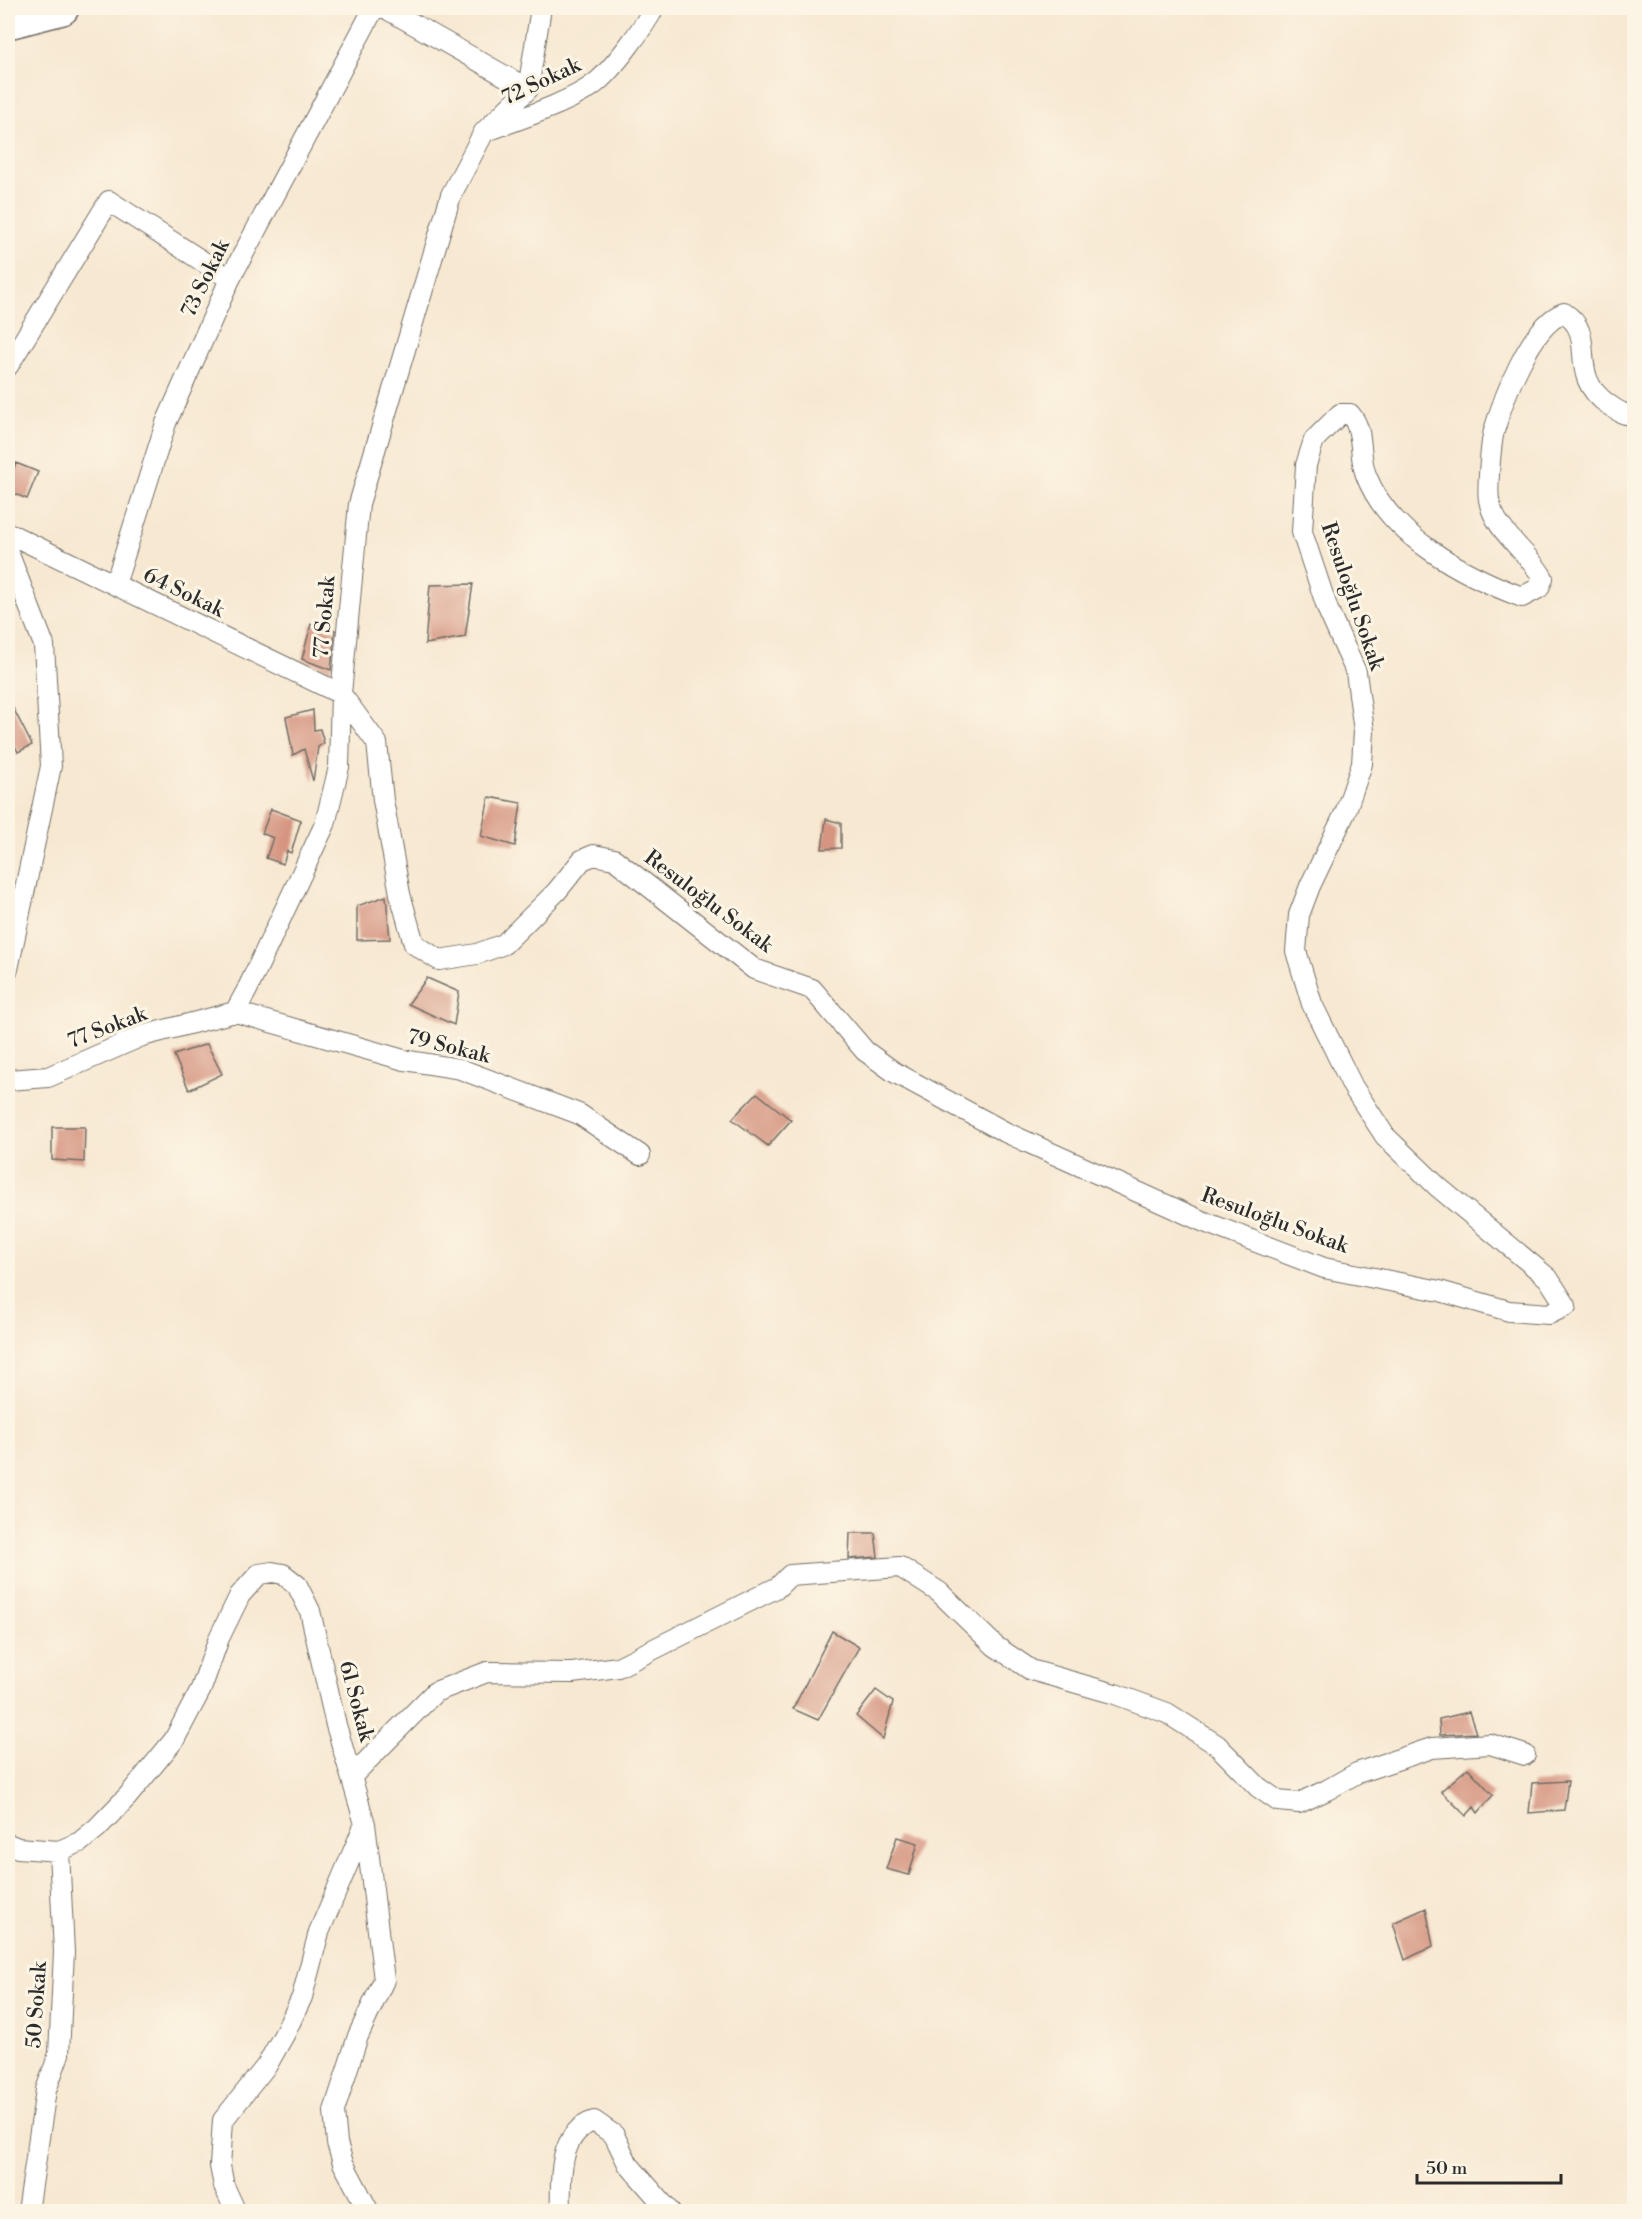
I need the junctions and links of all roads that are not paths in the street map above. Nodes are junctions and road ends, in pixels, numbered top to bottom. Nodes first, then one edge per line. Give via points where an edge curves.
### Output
1 (62, 8) edge
2 (374, 8) edge
3 (385, 8) edge
4 (541, 8) edge
5 (654, 8) edge
6 (8, 22) edge
7 (528, 89) junction
8 (484, 132) junction
9 (230, 279) junction
10 (8, 366) edge
11 (1635, 415) edge
12 (8, 533) edge
13 (8, 552) edge
14 (115, 585) junction
15 (340, 694) junction
16 (8, 969) edge
17 (235, 1012) junction
18 (8, 1080) edge
19 (640, 1155) dead end
20 (1525, 1755) dead end
21 (352, 1776) junction
22 (365, 1824) junction
23 (11, 1849) edge
24 (59, 1851) junction
25 (28, 2211) edge
26 (236, 2211) edge
27 (369, 2211) edge
28 (561, 2211) edge
29 (670, 2211) edge

1 - 6 highway
2 - 9 street, 73 Sokak
3 - 7 street
4 - 7 street
5 - 8 street, 72 Sokak via 597,82 545,110
7 - 8 street, 77 Sokak
8 - 15 street, 77 Sokak via 452,195 358,504
9 - 10 street via 109,201
9 - 14 street, 73 Sokak via 166,423
11 - 15 street, Resuloğlu Sokak via 1624,415 1598,397 1584,375 1580,329 1564,313 1552,316 1514,376 1494,433 1489,500 1499,521 1534,561 1543,578 1539,588 1522,597 1483,582 1447,561 1389,517 1366,475 1358,423 1350,414 1340,414 1314,440 1306,465 1302,532 1328,610 1356,672 1364,731 1362,764 1345,813 1299,915 1296,951 1312,1004 1353,1087 1385,1136 1438,1187 1548,1278 1566,1306 1549,1314 1509,1311 1440,1291 1324,1268 1202,1221 1005,1132 894,1072 865,1051 812,988 754,969 614,859 594,855 582,860 504,944 477,954 439,960 414,944 400,894 377,742
12 - 14 street, 64 Sokak
13 - 16 street via 44,645 51,766
14 - 15 street, 64 Sokak
15 - 17 street, 77 Sokak via 339,767 325,824
17 - 18 street, 77 Sokak via 142,1036 48,1077
17 - 19 street, 79 Sokak via 404,1060 460,1069 579,1114
20 - 21 street via 1490,1744 1431,1748 1357,1773 1299,1803 1278,1801 1257,1787 1217,1745 1167,1713 1031,1670 995,1646 939,1592 900,1567 790,1575 778,1587 618,1667 572,1673 487,1672 435,1692
21 - 22 street, 61 Sokak
21 - 24 street, 61 Sokak via 310,1611 297,1586 282,1574 260,1574 240,1595 201,1689 174,1740 97,1828 80,1842
22 - 26 street via 319,1932 302,1997 285,2033 267,2065 223,2120 220,2166
22 - 27 street, 61 Sokak via 384,1980 358,2036 334,2111 343,2163
23 - 24 street
24 - 25 street, 50 Sokak via 64,1952 59,2054 46,2090
28 - 29 street via 560,2187 568,2144 575,2133 594,2121 614,2135 628,2164

